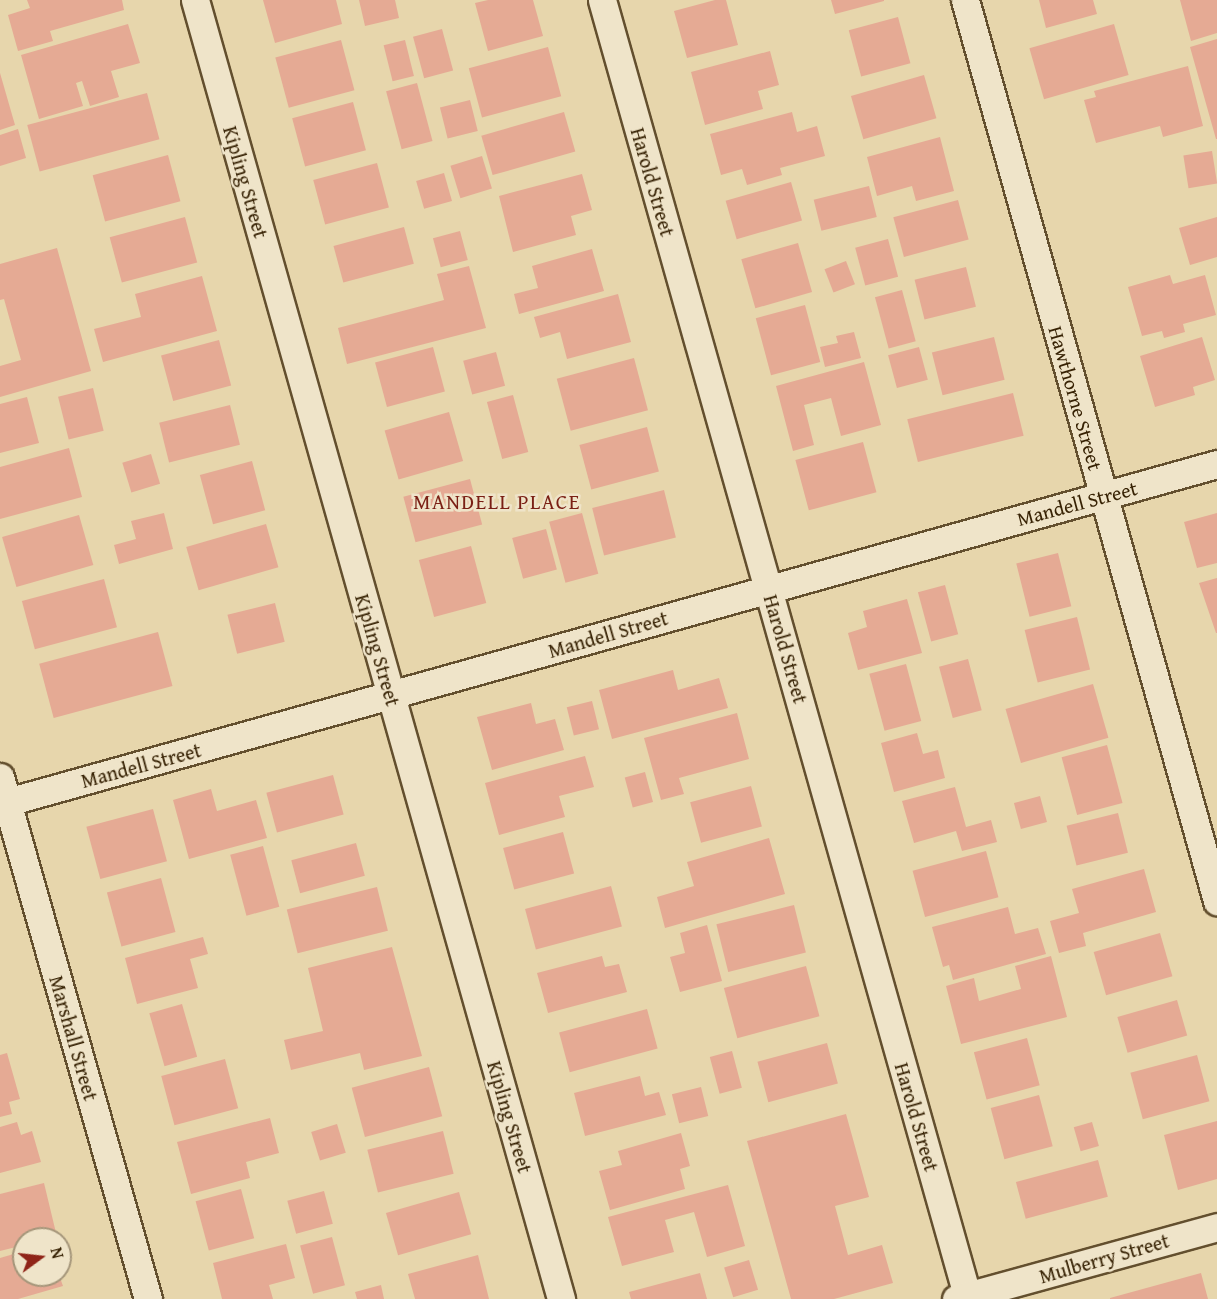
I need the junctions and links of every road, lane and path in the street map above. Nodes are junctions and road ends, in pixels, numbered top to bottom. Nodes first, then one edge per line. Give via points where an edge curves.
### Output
1 (195, 0) edge
2 (602, 0) edge
3 (964, 0) edge
4 (1217, 464) edge
5 (1103, 496) junction
6 (769, 588) junction
7 (391, 696) junction
8 (2, 794) edge
9 (1217, 901) edge
10 (1217, 1227) edge
11 (964, 1298) edge
12 (148, 1299) edge
13 (561, 1299) edge

1 - 7 street, Kipling Street
2 - 6 street, Harold Street
3 - 5 street, Hawthorne Street
4 - 5 street, Mandell Street
5 - 6 street, Mandell Street
5 - 9 street, Hawthorne Street
6 - 7 street, Mandell Street
6 - 11 street, Harold Street
7 - 8 street, Mandell Street
7 - 13 street, Kipling Street
8 - 12 street, Marshall Street
10 - 11 street, Mulberry Street

